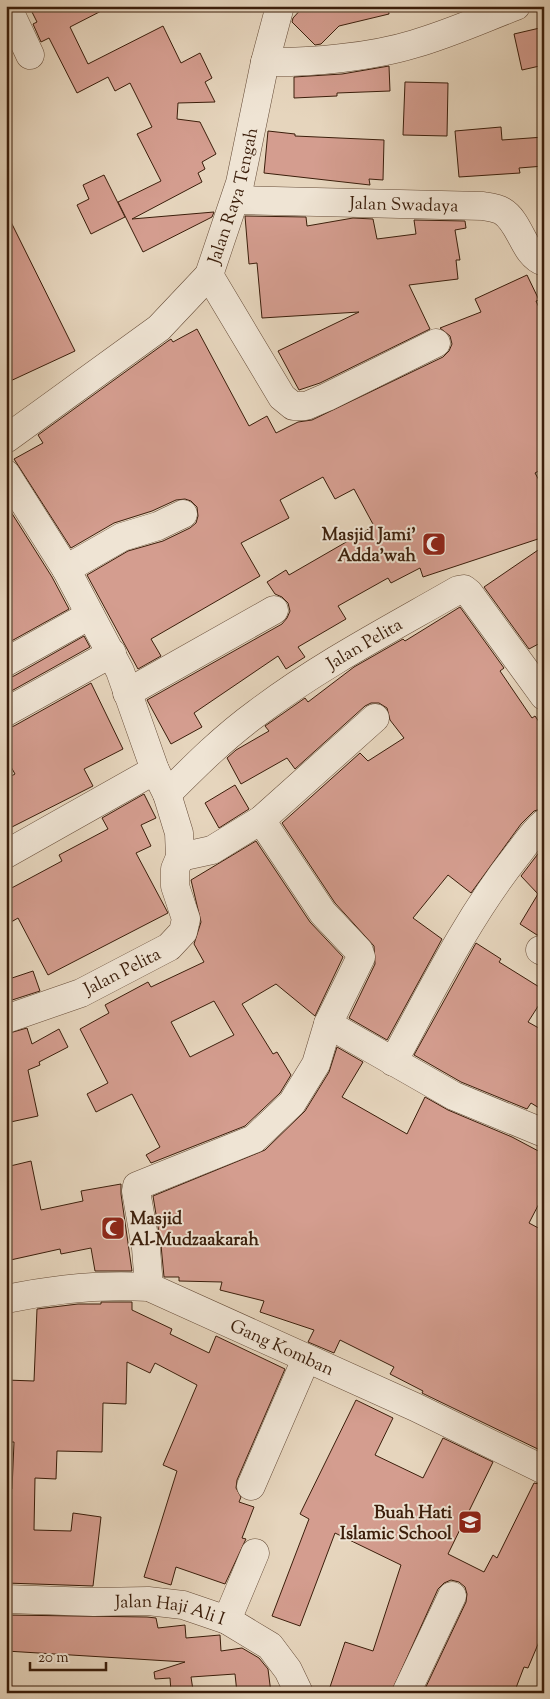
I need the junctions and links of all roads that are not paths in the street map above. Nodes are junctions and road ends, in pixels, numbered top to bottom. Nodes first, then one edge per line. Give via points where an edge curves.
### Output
1 (7, 6) edge
2 (280, 6) edge
3 (516, 6) edge
4 (30, 54) dead end
5 (265, 62) junction
6 (236, 200) junction
7 (544, 262) edge
8 (210, 274) junction
9 (436, 343) dead end
10 (6, 439) edge
11 (6, 474) edge
12 (183, 514) dead end
13 (66, 569) junction
14 (274, 610) dead end
15 (90, 615) junction
16 (112, 653) junction
17 (6, 662) edge
18 (127, 693) junction
19 (544, 696) edge
20 (6, 712) edge
21 (375, 718) dead end
22 (155, 770) junction
23 (167, 794) junction
24 (261, 820) junction
25 (544, 824) edge
26 (6, 854) edge
27 (180, 857) junction
28 (6, 1019) edge
29 (328, 1024) junction
30 (394, 1062) junction
31 (544, 1133) edge
32 (149, 1288) junction
33 (6, 1298) edge
34 (306, 1359) junction
35 (544, 1470) edge
36 (251, 1486) dead end
37 (255, 1552) dead end
38 (452, 1596) dead end
39 (6, 1599) edge
40 (227, 1620) junction
41 (299, 1693) edge
42 (406, 1693) edge

1 - 4 street
2 - 5 street, Jalan Raya Tengah
3 - 5 street via 414,45 289,63
5 - 6 street, Jalan Raya Tengah
6 - 7 street, Jalan Swadaya via 483,206 500,210 514,221 530,251
6 - 8 street, Jalan Raya Tengah
8 - 9 street via 282,397 293,406 306,406 320,400
8 - 10 street, Jalan Raya Tengah via 159,328
11 - 13 street, Jalan Pelita
12 - 13 street via 122,537
13 - 15 street, Jalan Pelita
14 - 18 street
15 - 16 street, Jalan Pelita
15 - 17 street
16 - 18 street, Jalan Pelita
16 - 20 street
18 - 22 street, Jalan Pelita
19 - 23 street, Jalan Pelita via 469,593 464,589 458,590 294,686 213,748
21 - 24 street
22 - 23 street, Jalan Pelita
22 - 26 street
23 - 27 street, Jalan Pelita via 179,833
24 - 27 street via 212,850
24 - 29 street via 323,913 361,954
25 - 30 street via 490,892 439,977
27 - 28 street, Jalan Pelita via 175,869 175,886 186,919 183,932 169,947 81,993
29 - 30 street
29 - 32 street via 316,1064 292,1104 254,1140 137,1186
30 - 31 street via 454,1096
32 - 33 street, Gang Komban via 119,1285 86,1287
32 - 34 street, Gang Komban
34 - 35 street, Gang Komban via 415,1407
34 - 36 street
37 - 40 street
38 - 42 street
39 - 40 street, Jalan Haji Ali I via 148,1601 183,1605
40 - 41 street, Jalan Haji Ali I via 270,1646 288,1670

